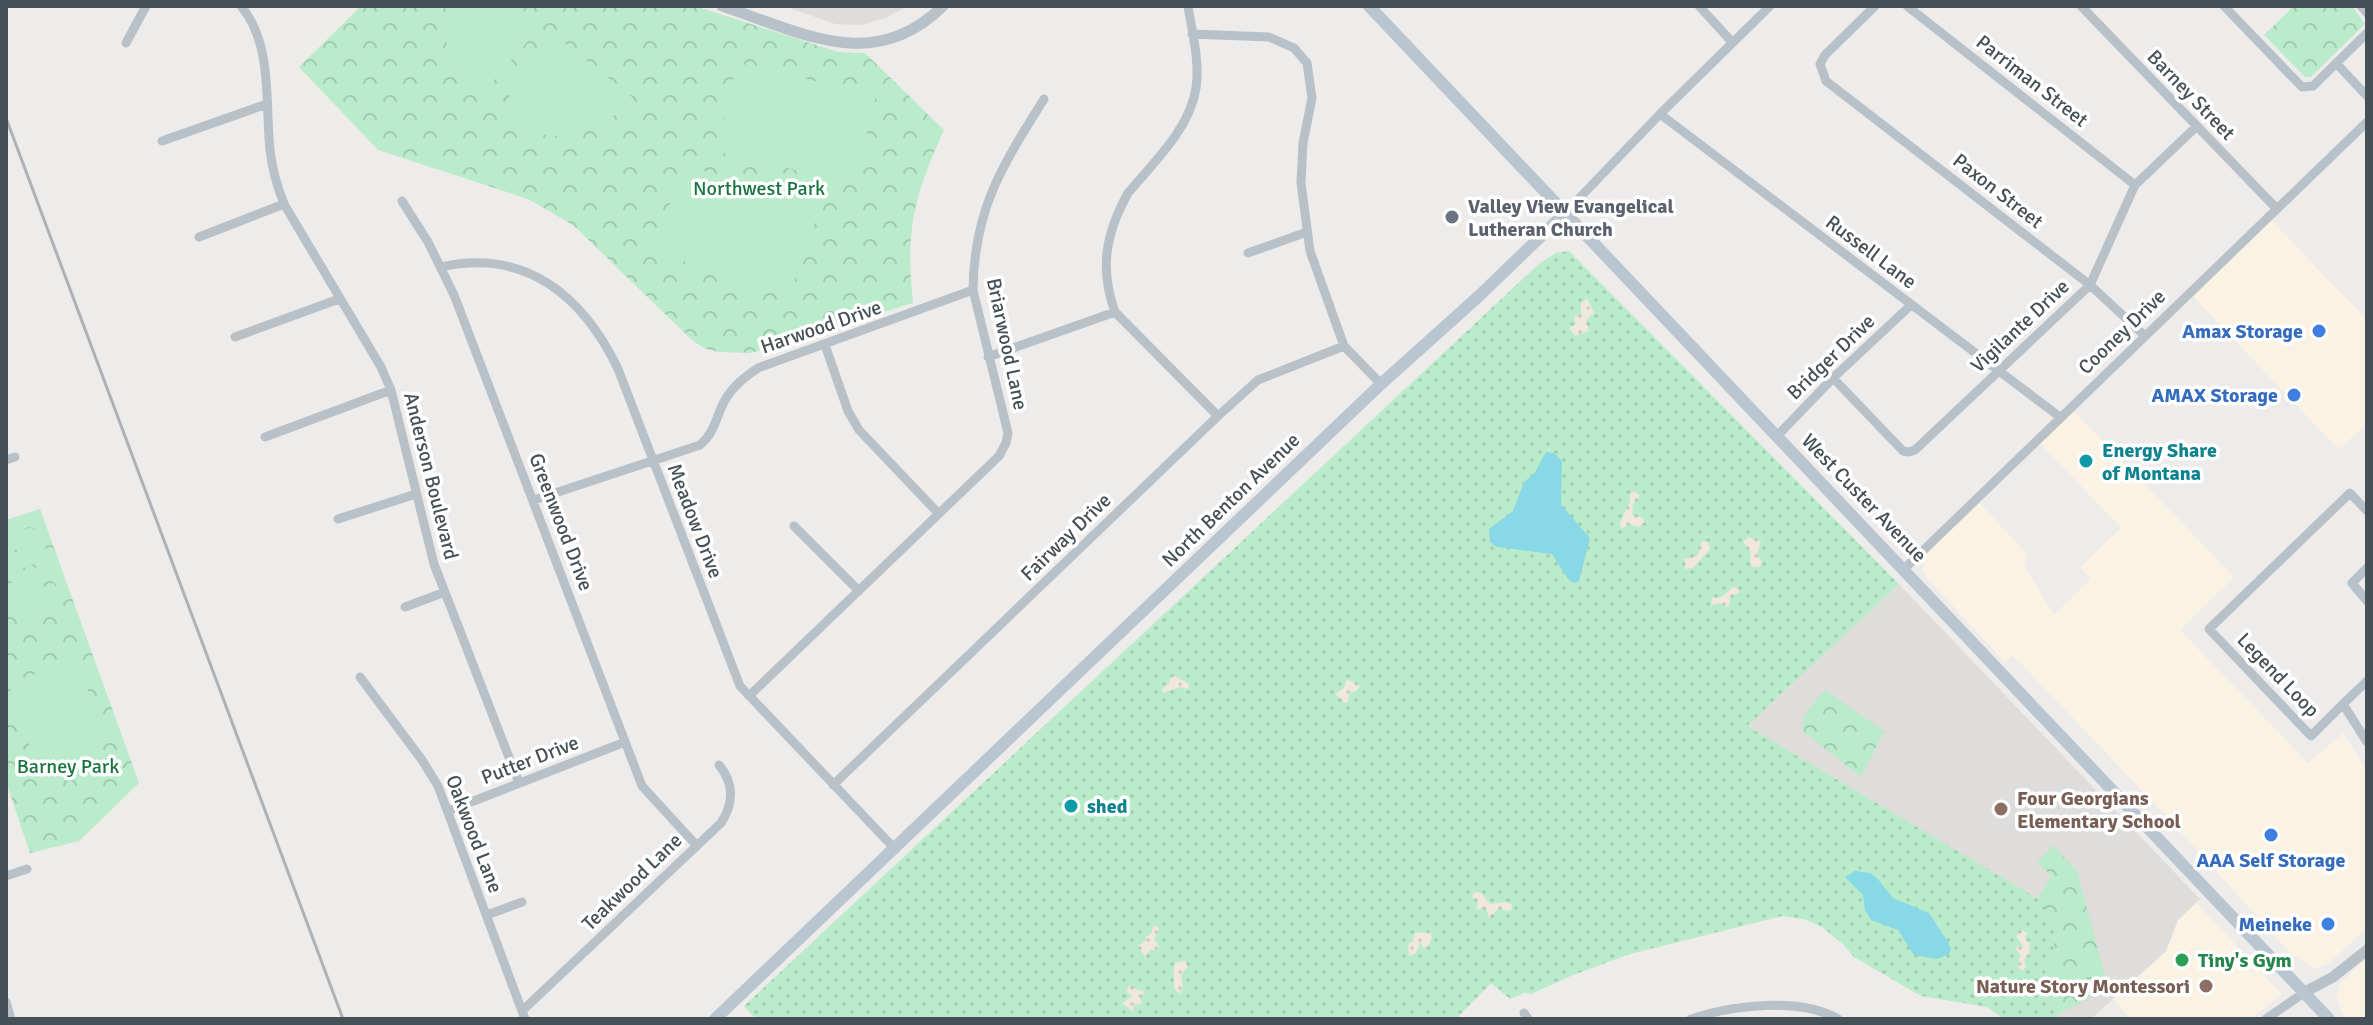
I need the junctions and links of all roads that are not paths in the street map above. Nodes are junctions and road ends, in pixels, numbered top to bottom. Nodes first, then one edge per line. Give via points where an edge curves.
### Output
1 (146, 6) edge
2 (241, 6) edge
3 (722, 6) edge
4 (943, 6) edge
5 (1188, 6) edge
6 (1369, 6) edge
7 (1699, 6) edge
8 (1770, 6) edge
9 (1875, 6) edge
10 (1907, 6) edge
11 (2081, 6) edge
12 (2224, 6) edge
13 (2361, 6) edge
14 (2367, 13) edge
15 (2367, 33) edge
16 (1192, 34) junction
17 (1732, 42) junction
18 (126, 43) dead end
19 (2336, 63) junction
20 (2367, 96) edge
21 (1044, 99) dead end
22 (267, 104) junction
23 (1660, 114) junction
24 (2367, 122) edge
25 (2197, 126) junction
26 (162, 141) dead end
27 (2135, 185) junction
28 (402, 201) dead end
29 (284, 204) junction
30 (2276, 208) junction
31 (1566, 212) junction
32 (1307, 232) junction
33 (199, 237) dead end
34 (1248, 253) dead end
35 (441, 267) junction
36 (2090, 285) junction
37 (973, 290) junction
38 (339, 299) junction
39 (1911, 305) junction
40 (1115, 312) junction
41 (2144, 335) junction
42 (235, 337) dead end
43 (825, 345) junction
44 (1344, 346) junction
45 (988, 357) junction
46 (1998, 370) junction
47 (1833, 378) junction
48 (1381, 384) junction
49 (391, 390) junction
50 (1218, 416) junction
51 (2060, 417) junction
52 (1777, 436) junction
53 (265, 437) dead end
54 (653, 462) junction
55 (416, 494) junction
56 (534, 500) junction
57 (2367, 511) edge
58 (939, 514) junction
59 (338, 519) dead end
60 (794, 526) dead end
61 (2367, 568) edge
62 (1904, 569) junction
63 (859, 591) junction
64 (445, 592) junction
65 (2367, 601) edge
66 (405, 607) dead end
67 (360, 677) dead end
68 (2367, 681) edge
69 (749, 696) junction
70 (2343, 704) junction
71 (625, 742) junction
72 (2367, 742) edge
73 (719, 765) dead end
74 (519, 783) junction
75 (833, 785) junction
76 (448, 811) junction
77 (697, 846) junction
78 (895, 849) junction
79 (27, 869) dead end
80 (6, 876) edge
81 (522, 902) dead end
82 (487, 915) junction
83 (2367, 950) edge
84 (2305, 992) junction
85 (6, 1002) edge
86 (524, 1015) edge
87 (11, 1019) edge
88 (715, 1019) edge
89 (1691, 1019) edge
90 (1838, 1019) edge
91 (2266, 1019) edge
92 (2329, 1019) edge

1 - 18 street
2 - 22 street, Anderson Boulevard via 259,38
3 - 4 street via 825,41 858,45 900,37
5 - 16 street
6 - 31 main road, West Custer Avenue
7 - 17 street
8 - 17 street, North Benton Avenue
9 - 36 street, Paxon Street via 1825,55 1820,64 1826,81
10 - 27 street, Parriman Street
11 - 25 street, Barney Street
12 - 19 street via 2302,87 2313,86
13 - 14 street
15 - 19 street
16 - 32 street via 1269,37 1294,48 1307,63 1312,98 1301,183
16 - 40 street via 1196,89 1186,118 1128,193 1106,244 1107,290
17 - 23 street, North Benton Avenue
19 - 20 street
21 - 37 street, Briarwood Lane via 989,196 976,243
22 - 26 street
22 - 29 street, Anderson Boulevard via 273,168
23 - 31 street, North Benton Avenue
23 - 39 street, Russell Lane
24 - 30 street, Cooney Drive
25 - 27 street, Vigilante Drive
25 - 30 street, Barney Street
27 - 36 street, Vigilante Drive
28 - 35 street, Greenwood Drive
29 - 33 street
29 - 38 street, Anderson Boulevard
30 - 41 street, Cooney Drive
31 - 48 main road, North Benton Avenue
31 - 52 main road, West Custer Avenue
32 - 34 street
32 - 44 street
35 - 54 street, Meadow Drive via 472,262 509,266 538,276 573,302 609,350
35 - 56 street, Greenwood Drive
36 - 41 street, Paxon Street
36 - 46 street, Vigilante Drive
37 - 43 street, Harwood Drive
37 - 45 street, Briarwood Lane
38 - 42 street
38 - 49 street, Anderson Boulevard
39 - 46 street, Russell Lane
39 - 47 street, Bridger Drive
40 - 45 street
40 - 50 street
41 - 51 street, Cooney Drive
43 - 54 street, Harwood Drive via 747,376 726,398 705,441
43 - 58 street via 859,430
44 - 48 street
44 - 50 street, Fairway Drive via 1258,380
45 - 58 street, Briarwood Lane via 1008,433 1006,443
46 - 47 street, Vigilante Drive via 1909,452
46 - 51 street, Russell Lane
47 - 52 street, Bridger Drive
48 - 78 main road, North Benton Avenue
49 - 53 street
49 - 55 street, Anderson Boulevard
50 - 75 street, Fairway Drive
51 - 62 street, Cooney Drive
52 - 62 main road, West Custer Avenue
54 - 56 street, Harwood Drive
54 - 69 street, Meadow Drive via 740,686
55 - 59 street
55 - 64 street, Anderson Boulevard
56 - 71 street, Greenwood Drive
57 - 70 street, Legend Loop via 2350,493 2209,629 2311,736
58 - 63 street, Briarwood Lane
60 - 63 street
61 - 65 street via 2352,583
62 - 84 main road, West Custer Avenue
63 - 69 street, Briarwood Lane
64 - 66 street
64 - 74 street, Anderson Boulevard
67 - 76 street, Oakwood Lane via 431,772
68 - 70 street
69 - 75 street, Meadow Drive
70 - 72 street, Legend Loop
71 - 74 street, Putter Drive
71 - 77 street, Greenwood Drive via 647,793
73 - 77 street, Teakwood Lane via 730,783 730,804 721,823
74 - 76 street, Putter Drive
75 - 78 street, Meadow Drive
76 - 82 street, Oakwood Lane
77 - 86 street, Teakwood Lane
78 - 88 main road, North Benton Avenue
79 - 80 street
81 - 82 street
82 - 86 street, Oakwood Lane
83 - 84 street
84 - 91 street
84 - 92 main road, West Custer Avenue
85 - 87 street
89 - 90 street via 1785,1005 1823,1010

